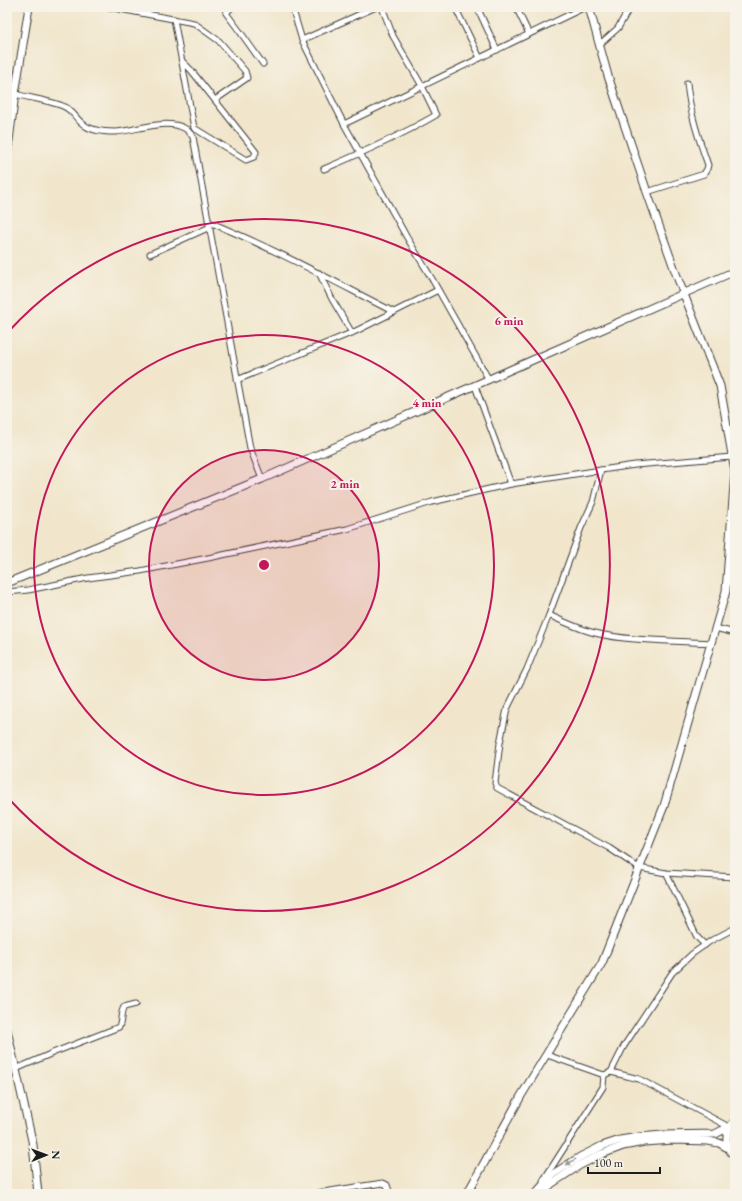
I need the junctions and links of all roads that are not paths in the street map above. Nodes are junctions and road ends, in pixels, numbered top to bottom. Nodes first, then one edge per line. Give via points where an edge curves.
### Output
1 (29, 7) edge
2 (109, 7) edge
3 (232, 7) edge
4 (292, 7) edge
5 (376, 7) edge
6 (382, 7) edge
7 (455, 7) edge
8 (477, 7) edge
9 (516, 7) edge
10 (585, 7) edge
11 (589, 7) edge
12 (630, 7) edge
13 (174, 19) junction
14 (529, 34) junction
15 (302, 40) junction
16 (599, 45) junction
17 (497, 50) junction
18 (480, 58) junction
19 (182, 61) junction
20 (263, 64) dead end
21 (687, 83) dead end
22 (422, 86) junction
23 (15, 94) junction
24 (215, 100) junction
25 (344, 124) junction
26 (360, 153) junction
27 (7, 156) edge
28 (324, 169) dead end
29 (647, 192) junction
30 (209, 224) junction
31 (150, 254) dead end
32 (735, 271) edge
33 (319, 273) junction
34 (438, 290) junction
35 (684, 294) junction
36 (394, 312) junction
37 (352, 333) junction
38 (237, 380) junction
39 (489, 380) junction
40 (475, 386) junction
41 (732, 456) junction
42 (601, 470) junction
43 (262, 479) junction
44 (510, 484) junction
45 (7, 583) edge
46 (7, 592) edge
47 (550, 615) junction
48 (715, 628) junction
49 (735, 633) edge
50 (711, 644) junction
51 (639, 868) junction
52 (666, 873) junction
53 (735, 877) edge
54 (735, 928) edge
55 (705, 945) junction
56 (136, 1004) dead end
57 (7, 1030) edge
58 (547, 1055) junction
59 (16, 1069) junction
60 (611, 1072) junction
61 (604, 1075) junction
62 (733, 1122) edge
63 (728, 1148) junction
64 (735, 1156) edge
65 (537, 1193) edge
66 (38, 1194) edge
67 (315, 1194) edge
68 (390, 1194) edge
69 (467, 1194) edge

1 - 23 street
2 - 13 street
3 - 20 street via 226,13
4 - 15 street
5 - 15 street
6 - 22 street via 393,36
7 - 18 street
8 - 17 street
9 - 14 street
10 - 14 street
11 - 16 street
12 - 16 street via 618,28
13 - 19 street
13 - 24 street via 194,22 219,41 245,71 247,78
14 - 17 street
15 - 25 street
16 - 29 street
17 - 18 street
18 - 22 street
19 - 24 street
19 - 24 street via 194,128 246,160 254,157 256,152
21 - 29 street via 692,117 708,165 707,169 704,174
22 - 25 street
22 - 26 street via 436,115
23 - 27 street
23 - 30 street via 66,108 82,124 93,130 114,132 170,125 186,130 193,137
25 - 26 street
26 - 28 street
26 - 34 street
29 - 35 street
30 - 31 street
30 - 33 street via 246,238
30 - 38 street
32 - 35 street
33 - 36 street
33 - 37 street
34 - 36 street
34 - 39 street
35 - 39 street
35 - 41 street via 720,386
36 - 37 street
37 - 38 street
38 - 43 street via 250,448
39 - 40 street
40 - 43 street
40 - 44 street
41 - 42 street
41 - 48 street via 735,472 726,592
42 - 44 street
42 - 47 street via 593,502
43 - 45 street
44 - 46 street via 432,502 347,530 140,571
47 - 50 street via 595,633 624,638
47 - 51 street via 507,709 495,783 497,788 609,848
48 - 49 street
48 - 50 street
50 - 51 street via 664,806
51 - 52 street
51 - 58 street via 602,963
52 - 53 street
52 - 55 street via 697,937
54 - 55 street
55 - 60 street via 672,973 624,1046
56 - 59 street via 124,1007 119,1027
57 - 59 street
58 - 61 street
58 - 69 street via 521,1096
59 - 66 street via 33,1145
60 - 61 street
60 - 62 street via 639,1079
61 - 65 street via 603,1087
62 - 63 street via 727,1134
62 -> 65 street via 715,1134 639,1136 602,1146 553,1174
63 - 64 street
63 - 65 street via 708,1141 680,1140 623,1146 580,1165
67 - 68 street via 383,1183 387,1185

